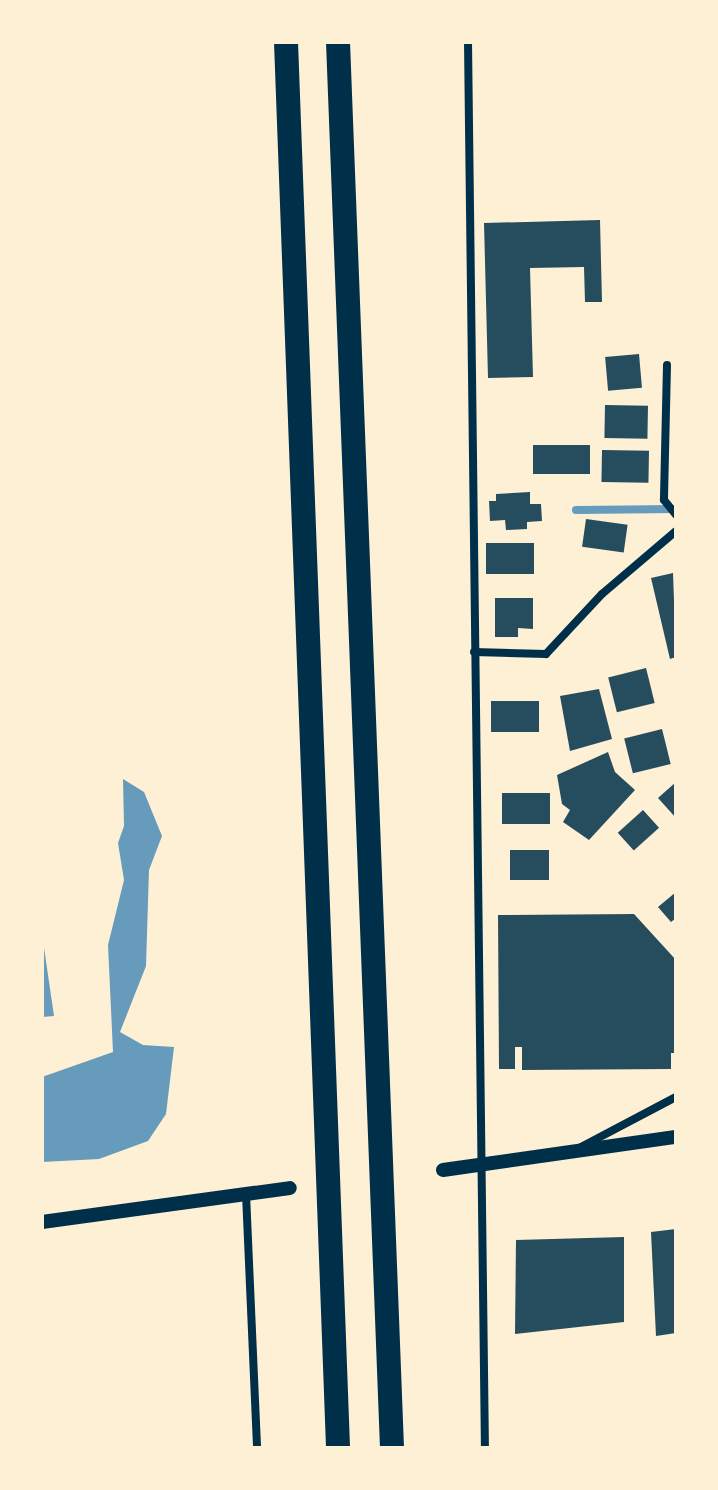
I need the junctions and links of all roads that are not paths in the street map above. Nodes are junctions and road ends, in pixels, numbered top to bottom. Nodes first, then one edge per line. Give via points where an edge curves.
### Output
1 (286, 42) edge
2 (338, 42) edge
3 (468, 42) edge
4 (667, 365) dead end
5 (676, 515) edge
6 (676, 531) edge
7 (474, 652) junction
8 (676, 1097) edge
9 (676, 1137) edge
10 (578, 1148) junction
11 (479, 1163) junction
12 (443, 1170) dead end
13 (290, 1188) dead end
14 (246, 1194) junction
15 (42, 1222) edge
16 (257, 1448) edge
17 (338, 1448) edge
18 (392, 1448) edge
19 (485, 1448) edge

1 - 17 highway
2 - 18 highway
3 - 7 street
4 - 5 street via 664,500
6 - 7 street via 602,594 546,654
7 - 11 street
8 - 10 street
9 - 10 street
10 - 11 street
11 - 12 street
11 - 19 street
13 - 14 street
14 - 15 street
14 - 16 street

